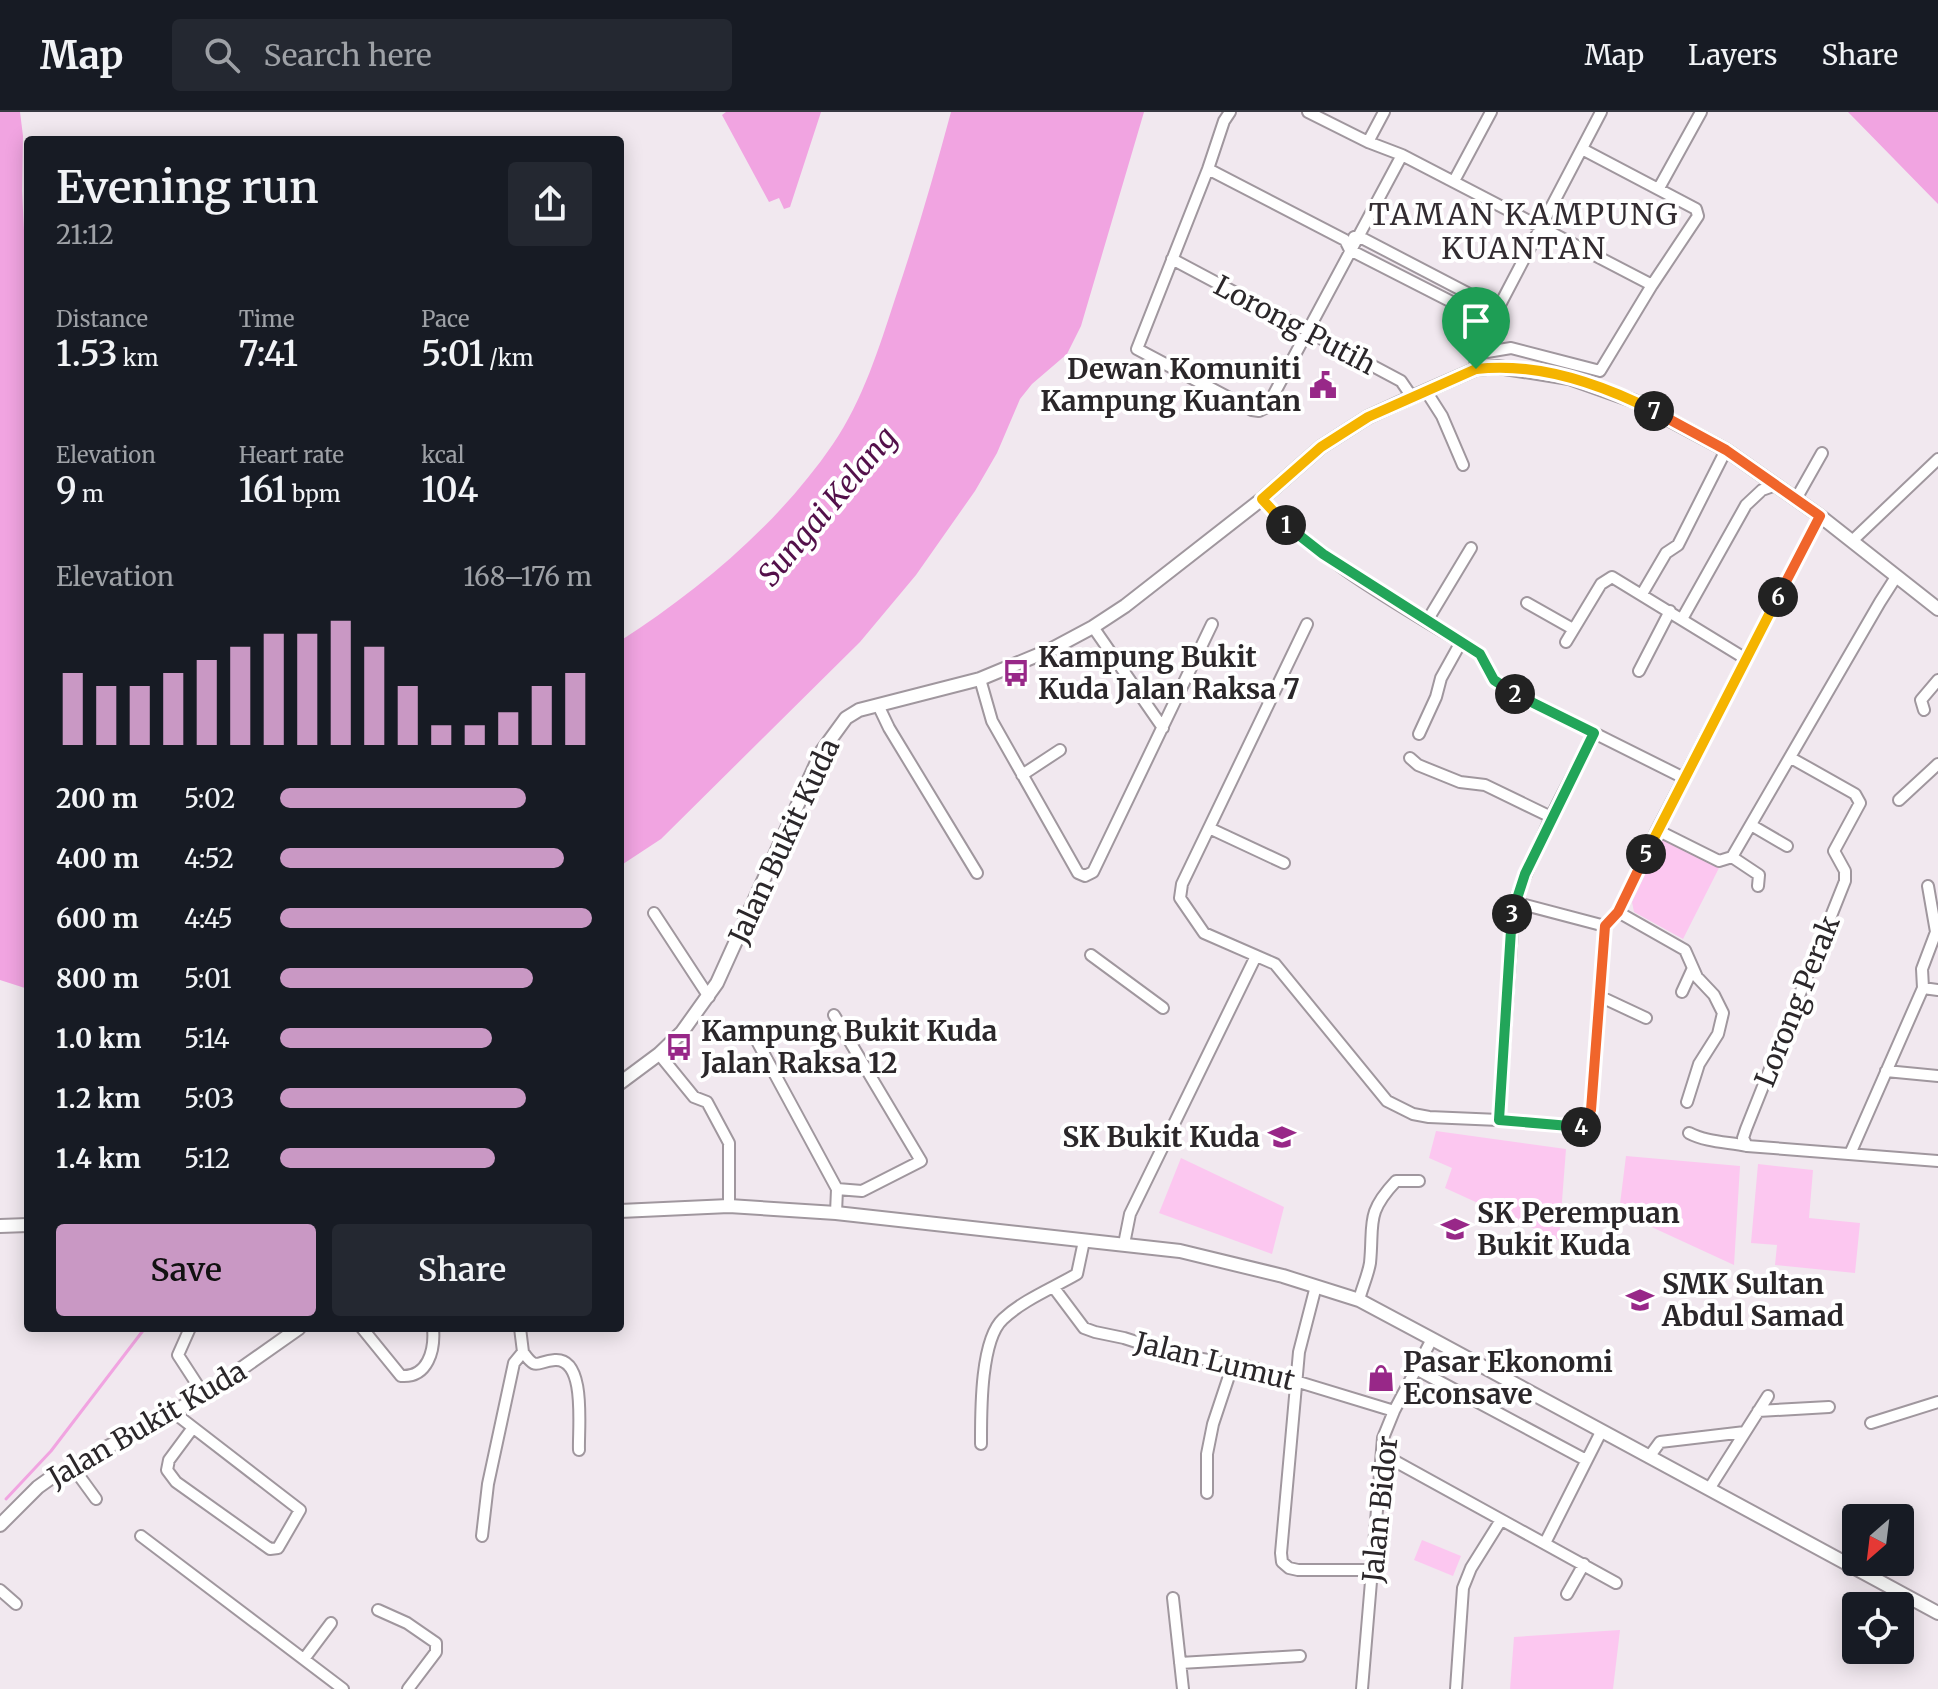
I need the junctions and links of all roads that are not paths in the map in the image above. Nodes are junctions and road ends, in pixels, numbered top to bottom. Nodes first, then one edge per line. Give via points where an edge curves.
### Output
1 (1230, 112) edge
2 (1308, 112) edge
3 (1384, 112) edge
4 (1491, 112) edge
5 (1601, 112) edge
6 (1701, 112) edge
7 (1368, 142) junction
8 (1582, 149) junction
9 (1402, 155) junction
10 (1208, 169) junction
11 (1454, 181) junction
12 (1659, 188) junction
13 (1542, 226) junction
14 (1358, 236) junction
15 (1348, 245) junction
16 (1172, 259) junction
17 (1652, 285) junction
18 (1498, 309) junction
19 (1491, 322) junction
20 (1308, 330) junction
21 (1475, 354) junction
22 (1476, 369) junction
23 (1426, 391) junction
24 (1412, 397) junction
25 (1726, 450) junction
26 (1822, 453) dead end
27 (1938, 459) edge
28 (1463, 465) dead end
29 (1776, 485) junction
30 (1262, 499) junction
31 (1796, 499) junction
32 (1820, 516) junction
33 (1852, 541) junction
34 (1471, 548) dead end
35 (1896, 577) junction
36 (1642, 594) junction
37 (1527, 603) dead end
38 (1938, 609) edge
39 (1670, 611) junction
40 (1682, 619) junction
41 (1427, 621) junction
42 (1212, 624) dead end
43 (1307, 624) dead end
44 (1093, 627) junction
45 (1573, 629) junction
46 (1461, 642) junction
47 (1566, 642) dead end
48 (1746, 659) junction
49 (1639, 671) dead end
50 (980, 679) junction
51 (1938, 680) edge
52 (878, 705) junction
53 (1924, 710) dead end
54 (1163, 728) junction
55 (1594, 733) junction
56 (1419, 734) dead end
57 (1060, 750) dead end
58 (1410, 758) dead end
59 (1791, 758) junction
60 (1938, 764) edge
61 (1022, 775) junction
62 (1684, 778) junction
63 (1899, 800) dead end
64 (1551, 817) junction
65 (1751, 825) junction
66 (1209, 828) junction
67 (1657, 830) junction
68 (1787, 846) dead end
69 (1732, 857) junction
70 (1284, 863) dead end
71 (977, 873) dead end
72 (1758, 886) dead end
73 (1928, 886) dead end
74 (1514, 902) junction
75 (1618, 912) junction
76 (654, 913) dead end
77 (1605, 926) junction
78 (1091, 955) dead end
79 (1256, 956) junction
80 (1693, 968) junction
81 (1923, 988) junction
82 (1938, 990) edge
83 (1682, 992) dead end
84 (1599, 996) junction
85 (709, 997) junction
86 (1163, 1008) dead end
87 (834, 1015) dead end
88 (1646, 1018) dead end
89 (758, 1043) dead end
90 (659, 1054) junction
91 (1886, 1071) junction
92 (1938, 1076) edge
93 (624, 1080) edge
94 (1687, 1102) dead end
95 (1499, 1120) junction
96 (1689, 1133) dead end
97 (1747, 1146) junction
98 (1850, 1154) junction
99 (1938, 1161) edge
100 (1419, 1181) dead end
101 (837, 1189) junction
102 (729, 1206) junction
103 (624, 1211) edge
104 (836, 1213) junction
105 (24, 1225) edge
106 (0, 1226) edge
107 (1084, 1241) junction
108 (1124, 1244) junction
109 (1316, 1286) junction
110 (1054, 1288) junction
111 (1359, 1300) junction
112 (188, 1332) edge
113 (293, 1332) edge
114 (365, 1332) edge
115 (433, 1332) edge
116 (520, 1332) edge
117 (1432, 1339) junction
118 (523, 1352) junction
119 (1233, 1364) junction
120 (1416, 1369) junction
121 (1297, 1382) junction
122 (204, 1395) junction
123 (1768, 1396) dead end
124 (1938, 1402) edge
125 (1829, 1407) dead end
126 (1394, 1411) junction
127 (1758, 1411) junction
128 (173, 1412) junction
129 (1871, 1423) dead end
130 (192, 1429) junction
131 (1601, 1432) junction
132 (1745, 1432) junction
133 (981, 1444) dead end
134 (579, 1450) dead end
135 (1382, 1454) junction
136 (1649, 1457) junction
137 (1586, 1460) junction
138 (72, 1466) junction
139 (1709, 1489) junction
140 (1207, 1493) dead end
141 (96, 1499) dead end
142 (1501, 1520) junction
143 (0, 1525) edge
144 (141, 1536) dead end
145 (482, 1536) dead end
146 (1545, 1543) junction
147 (1584, 1564) junction
148 (1373, 1570) junction
149 (1616, 1583) dead end
150 (0, 1590) edge
151 (1567, 1594) dead end
152 (1173, 1598) dead end
153 (16, 1604) dead end
154 (378, 1610) dead end
155 (1938, 1613) edge
156 (331, 1623) dead end
157 (1300, 1656) dead end
158 (304, 1659) junction
159 (1180, 1663) junction
160 (343, 1689) edge
161 (408, 1689) edge
162 (1183, 1689) edge
163 (1362, 1689) edge
164 (1456, 1689) edge

1 - 10 street
2 - 7 street
3 - 7 street
4 - 11 street
5 - 8 street
6 - 12 street
7 - 9 street
8 - 12 street
8 - 13 street
9 - 11 street
9 - 14 street
10 - 15 street
10 - 16 street
11 - 13 street
12 - 17 street via 1696,209 1698,216
13 - 17 street
13 - 18 street
14 - 15 street
14 - 18 street
15 - 19 street
15 - 20 street
16 - 20 street, Lorong Putih
16 - 20 street via 1137,349 1252,410 1269,404
17 - 21 street via 1600,371 1511,348
18 - 19 street
19 - 21 street
20 - 24 street, Lorong Putih via 1401,381
21 - 22 street
22 - 23 street, Jalan Bukit Kuda
22 - 25 street, Jalan Bukit Kuda via 1498,367 1569,378 1634,401
23 - 24 street, Jalan Bukit Kuda
23 - 28 street
24 - 30 street, Jalan Bukit Kuda via 1321,447
25 - 29 street, Jalan Bukit Kuda
25 - 36 street via 1678,545 1666,553
26 - 31 street
27 - 33 street
29 - 31 street, Jalan Bukit Kuda
29 - 40 street via 1746,505
30 - 41 street via 1323,554
30 - 44 street, Jalan Bukit Kuda
31 - 32 street, Jalan Bukit Kuda
32 - 33 street, Jalan Bukit Kuda
32 - 48 street
33 - 35 street, Jalan Bukit Kuda
34 - 41 street
35 - 38 street, Jalan Bukit Kuda
35 - 59 street
36 - 39 street
36 - 45 street via 1617,579 1606,579
37 - 45 street
39 - 40 street
39 - 49 street
40 - 48 street
41 - 46 street
42 - 54 street
43 - 66 street
44 - 50 street, Jalan Bukit Kuda
44 - 54 street
45 - 47 street
46 - 55 street via 1480,654 1494,680 1506,689
46 - 56 street
48 - 62 street
50 - 52 street, Jalan Bukit Kuda
50 - 61 street via 992,721
51 - 53 street via 1921,700
52 - 71 street
52 - 85 street, Jalan Bukit Kuda via 846,718 822,751
54 - 61 street via 1093,872 1085,876 1078,873
55 - 62 street
55 - 64 street
57 - 61 street
58 - 64 street via 1460,782 1485,785
59 - 65 street
59 - 97 street, Lorong Perak via 1859,798 1859,809 1833,857 1845,871 1845,881 1746,1129
60 - 63 street
62 - 67 street
64 - 74 street
65 - 68 street
65 - 69 street
66 - 70 street
66 - 79 street via 1180,898 1204,933
67 - 69 street via 1719,861
67 - 75 street
69 - 72 street via 1759,875
73 - 81 street via 1936,932 1922,969
74 - 77 street
74 - 95 street
75 - 77 street
75 - 80 street via 1679,945
76 - 85 street
77 - 84 street
78 - 86 street
79 - 95 street via 1275,964 1387,1101 1429,1117
79 - 108 street via 1130,1214
80 - 83 street
80 - 94 street via 1714,995 1723,1021 1699,1064
81 - 82 street
81 - 91 street
84 - 88 street
84 - 95 street via 1591,1110 1584,1125
85 - 90 street, Jalan Bukit Kuda
87 - 101 street via 921,1161 862,1191
89 - 101 street
90 - 93 street, Jalan Bukit Kuda
90 - 102 street via 694,1097 707,1102 729,1143
91 - 92 street
91 - 98 street
96 - 97 street
97 - 98 street
98 - 99 street
100 - 111 street via 1396,1181 1372,1215 1369,1266
101 - 104 street
102 - 103 street
102 - 104 street
104 - 107 street
105 - 106 street
107 - 108 street
107 - 110 street via 1077,1274
108 - 109 street via 1180,1251
109 - 111 street
109 - 121 street via 1303,1328
110 - 119 street, Jalan Lumut via 1084,1328 1177,1355
110 - 133 street via 996,1326 986,1366
111 - 117 street
112 - 122 street via 178,1355
113 - 122 street, Jalan Bukit Kuda
114 - 115 street via 401,1376 425,1367
116 - 118 street
117 - 120 street, Jalan Bidor
117 - 131 street
118 - 134 street via 536,1365 554,1360 572,1370 578,1382
118 - 145 street via 514,1363
119 - 121 street, Jalan Lumut
119 - 140 street via 1213,1424
120 - 126 street, Jalan Bidor
120 - 137 street
121 - 126 street, Jalan Lumut
121 - 148 street via 1282,1562 1298,1570
122 - 128 street, Jalan Bukit Kuda
123 - 127 street
124 - 129 street
125 - 127 street
126 - 135 street, Jalan Bidor
127 - 132 street
128 - 130 street
128 - 138 street, Jalan Bukit Kuda
130 - 130 street via 300,1510 278,1548 270,1549 176,1482 167,1470
131 - 136 street
131 - 137 street
132 - 136 street via 1660,1442
132 - 139 street
135 - 142 street
135 - 148 street, Jalan Bidor
136 - 139 street
137 - 146 street
138 - 141 street
138 - 143 street, Jalan Bukit Kuda via 38,1487
139 - 155 street
142 - 146 street
142 - 164 street via 1463,1588
144 - 158 street
146 - 147 street
147 - 149 street
147 - 151 street
148 - 163 street, Jalan Bidor
150 - 153 street
152 - 159 street
154 - 161 street via 436,1643 436,1652
156 - 158 street
157 - 159 street
158 - 160 street
159 - 162 street

